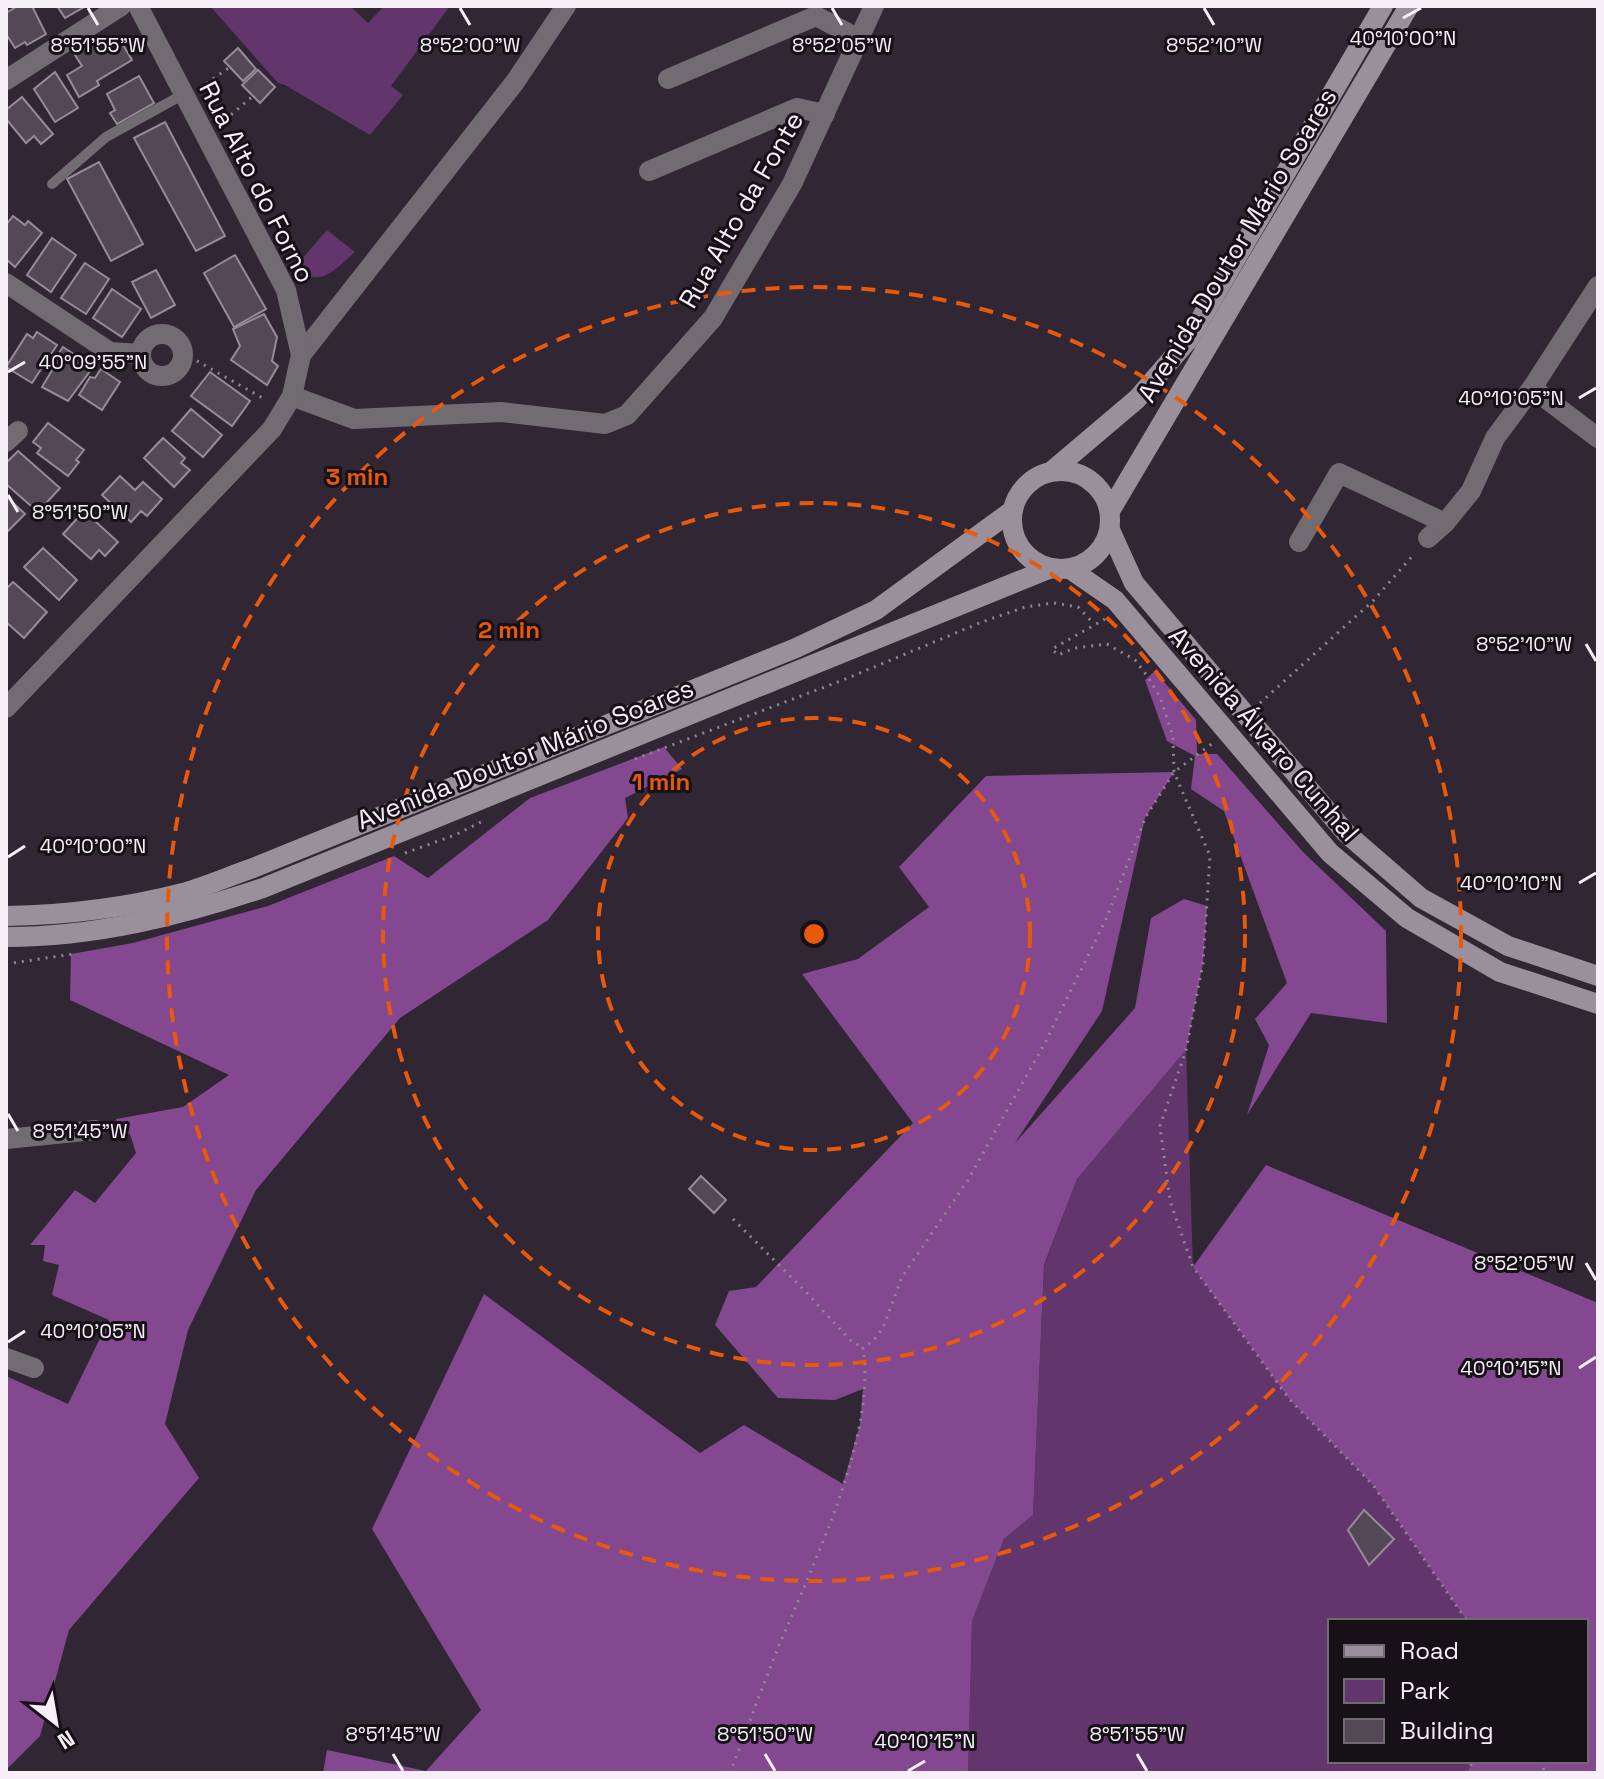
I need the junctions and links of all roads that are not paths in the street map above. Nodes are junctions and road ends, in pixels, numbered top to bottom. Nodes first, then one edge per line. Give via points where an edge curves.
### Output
1 (121, 6) edge
2 (138, 6) edge
3 (566, 6) edge
4 (874, 6) edge
5 (1383, 6) edge
6 (1409, 6) edge
7 (859, 39) junction
8 (668, 79) dead end
9 (6, 80) edge
10 (185, 96) junction
11 (825, 114) junction
12 (649, 171) dead end
13 (52, 184) dead end
14 (6, 283) edge
15 (1598, 286) edge
16 (141, 354) junction
17 (301, 355) junction
18 (1532, 388) junction
19 (288, 403) junction
20 (1598, 438) edge
21 (1052, 471) junction
22 (1013, 510) junction
23 (1110, 520) junction
24 (1445, 523) junction
25 (1428, 538) road end
26 (1299, 542) dead end
27 (1061, 569) junction
28 (6, 708) edge
29 (6, 916) edge
30 (6, 937) edge
31 (1598, 976) edge
32 (1598, 1004) edge
33 (95, 1130) dead end
34 (6, 1139) edge
35 (6, 1358) edge
36 (34, 1368) dead end

1 - 9 street
2 - 10 street, Rua Alto do Forno
3 - 17 street via 515,82
4 - 7 street, Rua Alto da Fonte
5 - 21 main road, Avenida Doutor Mário Soares via 1189,339 1137,399
6 - 23 main road, Avenida Doutor Mário Soares
7 - 8 street via 816,16
7 - 11 street, Rua Alto da Fonte
10 - 13 lane via 106,137
10 - 17 street, Rua Alto do Forno via 286,290
11 - 12 street via 797,108
11 - 19 street, Rua Alto da Fonte via 792,184 713,318 627,415 605,424 501,412 354,419
14 - 16 street via 110,352
15 - 18 street
16 - 16 street via 146,341 158,334 172,336 183,353 175,370 163,375 146,367
17 - 19 street, Rua Alto do Forno
18 - 20 street
18 - 24 street via 1495,438 1471,491
19 - 28 street, Rua Alto do Forno via 272,429
21 - 22 main road via 1034,478 1020,492
21 - 23 main road via 1071,471 1089,479 1103,493
22 - 27 main road via 1012,529 1020,547 1033,561
22 - 29 main road, Avenida Doutor Mário Soares via 876,610 796,648 268,862 186,892 120,907
23 - 27 main road via 1102,548 1088,561
23 - 31 main road, Avenida Álvaro Cunhal via 1134,583 1346,833 1421,898 1508,946
24 - 25 street
24 - 26 street via 1339,473
27 - 30 main road, Avenida Doutor Mário Soares via 263,888 131,925
27 - 32 main road, Avenida Álvaro Cunhal via 1115,600 1330,853 1407,918 1500,972
33 - 34 street
35 - 36 street

